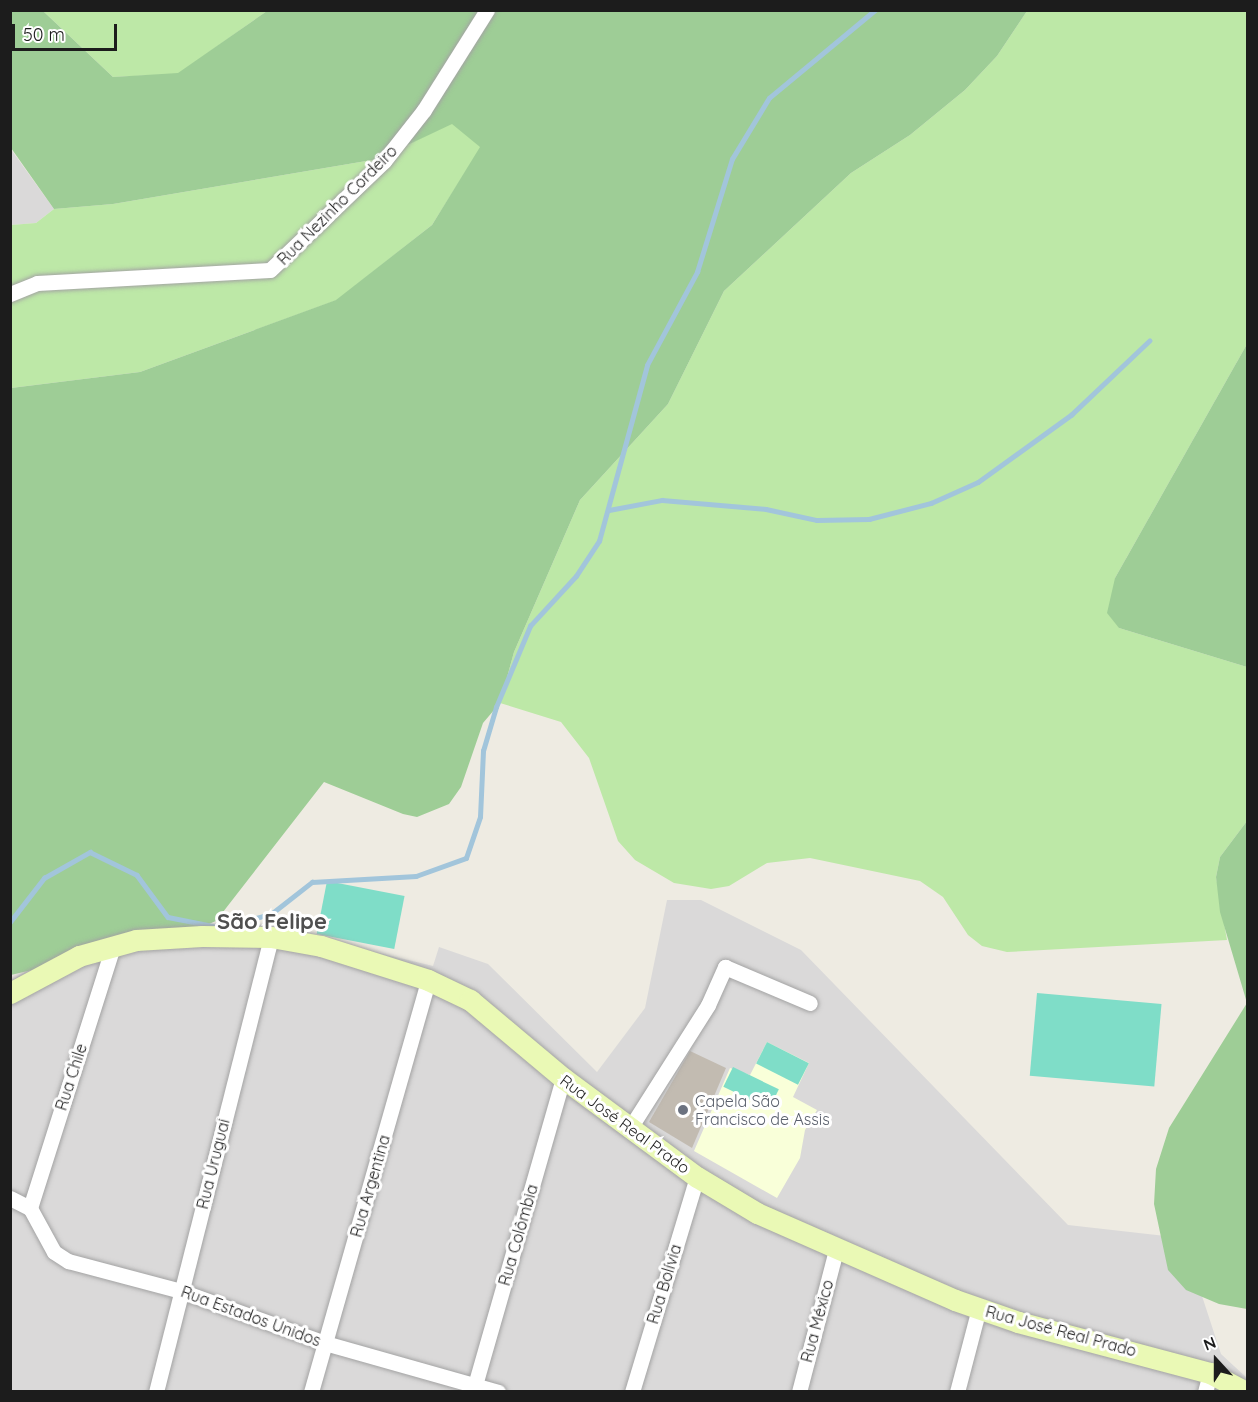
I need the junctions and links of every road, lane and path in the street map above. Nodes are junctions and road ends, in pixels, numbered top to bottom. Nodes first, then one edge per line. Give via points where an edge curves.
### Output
1 (487, 10) edge
2 (10, 294) edge
3 (271, 937) junction
4 (113, 946) junction
5 (428, 980) junction
6 (10, 993) edge
7 (810, 1003) dead end
8 (563, 1078) junction
9 (630, 1128) junction
10 (697, 1177) junction
11 (10, 1198) edge
12 (30, 1208) junction
13 (836, 1250) junction
14 (181, 1291) junction
15 (979, 1308) junction
16 (325, 1343) junction
17 (1208, 1382) edge
18 (474, 1388) edge
19 (156, 1392) edge
20 (311, 1392) edge
21 (498, 1392) edge
22 (632, 1392) edge
23 (799, 1392) edge
24 (957, 1392) edge
25 (1245, 1392) edge

1 - 2 street, Rua Nezinho Cordeiro via 424,110 384,161 270,270 37,283
3 - 4 street, Rua José Real Prado via 136,940
3 - 5 street, Rua José Real Prado via 321,946
3 - 14 street, Rua Uruguai
4 - 6 street, Rua José Real Prado via 79,956
4 - 12 street, Rua Chile
5 - 8 street, Rua José Real Prado via 470,1000
5 - 16 street, Rua Argentina
7 - 9 street via 725,967 708,1005
8 - 9 street, Rua José Real Prado
8 - 18 street, Rua Colômbia
9 - 10 street, Rua José Real Prado
10 - 13 street, Rua José Real Prado
10 - 22 street, Rua Bolívia
11 - 12 street
12 - 14 street, Rua Estados Unidos via 54,1252 68,1261
13 - 15 street, Rua José Real Prado
13 - 23 street, Rua México
14 - 16 street, Rua Estados Unidos
14 - 19 street, Rua Uruguai
15 - 17 street, Rua José Real Prado
15 - 24 street
16 - 18 street, Rua Estados Unidos
16 - 20 street, Rua Argentina
17 - 25 street, Rua José Real Prado
18 - 21 street, Rua Estados Unidos

